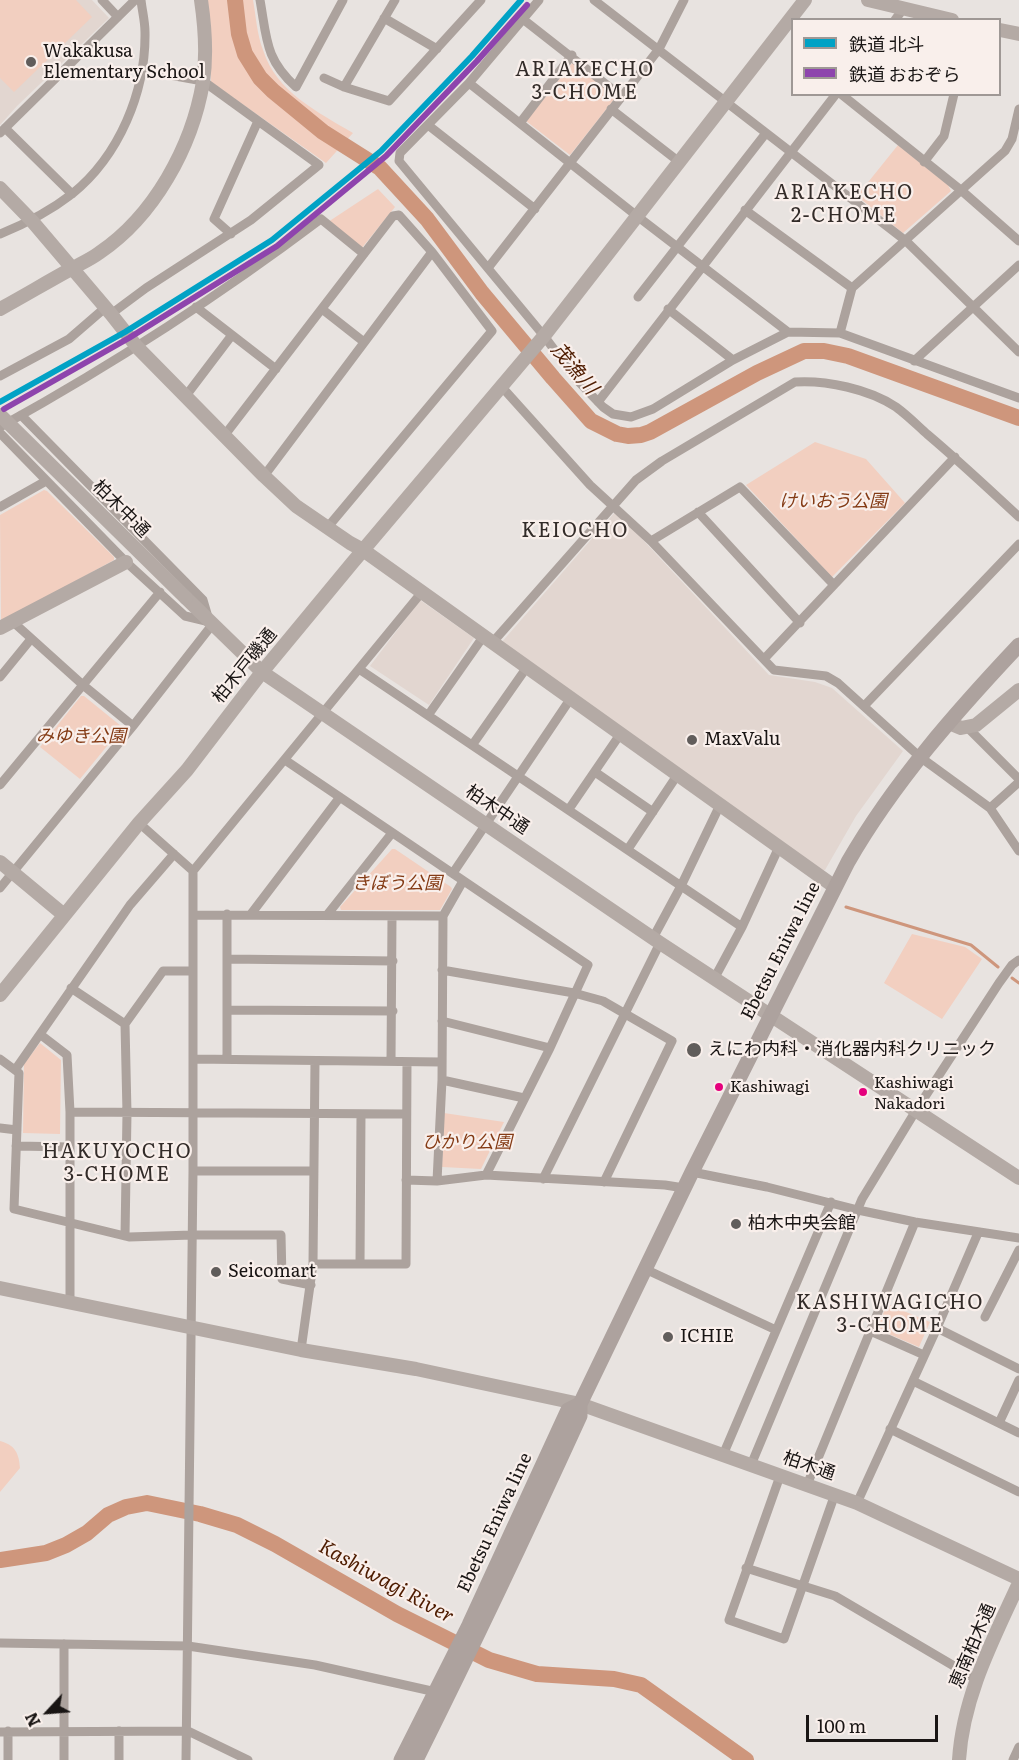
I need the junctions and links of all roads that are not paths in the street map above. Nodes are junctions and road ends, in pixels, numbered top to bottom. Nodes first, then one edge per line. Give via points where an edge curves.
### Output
1 (102, 0) edge
2 (135, 0) edge
3 (141, 0) edge
4 (201, 0) edge
5 (260, 0) edge
6 (395, 0) edge
7 (479, 0) edge
8 (539, 0) edge
9 (594, 0) edge
10 (805, 0) edge
11 (868, 0) edge
12 (341, 1) edge
13 (681, 1) edge
14 (897, 9) edge
15 (118, 17) junction
16 (384, 18) junction
17 (942, 18) edge
18 (524, 20) junction
19 (1001, 30) edge
20 (1019, 34) edge
21 (437, 49) junction
22 (659, 49) junction
23 (572, 56) junction
24 (142, 70) junction
25 (324, 78) dead end
26 (203, 81) junction
27 (469, 83) junction
28 (344, 87) junction
29 (621, 96) junction
30 (834, 96) edge
31 (843, 96) edge
32 (954, 96) edge
33 (726, 101) junction
34 (611, 109) junction
35 (1019, 109) edge
36 (258, 122) junction
37 (520, 123) junction
38 (428, 125) junction
39 (2, 130) edge
40 (766, 133) junction
41 (1016, 142) edge
42 (791, 152) junction
43 (678, 161) junction
44 (569, 162) junction
45 (924, 162) junction
46 (0, 188) edge
47 (962, 191) junction
48 (72, 194) junction
49 (535, 209) junction
50 (745, 210) junction
51 (637, 216) junction
52 (32, 221) junction
53 (0, 234) edge
54 (231, 234) junction
55 (906, 241) junction
56 (1019, 241) edge
57 (677, 246) junction
58 (432, 252) junction
59 (364, 254) junction
60 (1019, 265) edge
61 (701, 266) junction
62 (72, 268) junction
63 (488, 268) junction
64 (852, 288) junction
65 (638, 297) dead end
66 (973, 306) junction
67 (196, 307) junction
68 (0, 309) edge
69 (322, 309) junction
70 (668, 309) junction
71 (109, 311) junction
72 (788, 333) junction
73 (840, 333) junction
74 (232, 335) junction
75 (541, 339) junction
76 (364, 342) junction
77 (137, 347) junction
78 (1019, 352) edge
79 (733, 360) junction
80 (914, 361) junction
81 (276, 369) junction
82 (0, 376) edge
83 (501, 386) junction
84 (1018, 396) edge
85 (185, 397) junction
86 (598, 402) junction
87 (0, 415) edge
88 (21, 415) junction
89 (0, 427) edge
90 (0, 433) edge
91 (224, 436) junction
92 (955, 458) junction
93 (264, 476) junction
94 (46, 481) junction
95 (613, 504) junction
96 (0, 507) edge
97 (698, 512) junction
98 (1019, 517) edge
99 (327, 528) junction
100 (651, 541) junction
101 (1019, 544) edge
102 (363, 550) junction
103 (126, 562) junction
104 (834, 585) junction
105 (160, 592) junction
106 (422, 592) junction
107 (211, 623) junction
108 (800, 623) junction
109 (6, 625) edge
110 (31, 639) junction
111 (488, 640) junction
112 (1019, 645) edge
113 (764, 659) junction
114 (527, 667) junction
115 (359, 669) junction
116 (262, 672) junction
117 (0, 677) edge
118 (83, 685) junction
119 (1019, 690) edge
120 (571, 698) junction
121 (864, 705) junction
122 (322, 713) junction
123 (429, 714) junction
124 (949, 723) junction
125 (133, 726) junction
126 (968, 728) junction
127 (621, 733) junction
128 (473, 744) junction
129 (920, 757) junction
130 (285, 760) junction
131 (595, 772) junction
132 (678, 774) junction
133 (518, 775) junction
134 (1019, 781) edge
135 (0, 785) edge
136 (340, 797) junction
137 (720, 805) junction
138 (990, 808) junction
139 (569, 809) junction
140 (653, 812) junction
141 (139, 823) junction
142 (487, 825) junction
143 (392, 833) junction
144 (780, 847) junction
145 (628, 849) junction
146 (1019, 851) edge
147 (174, 854) junction
148 (0, 862) edge
149 (193, 871) junction
150 (13, 873) junction
151 (453, 873) junction
152 (463, 881) junction
153 (681, 886) junction
154 (835, 887) junction
155 (0, 888) edge
156 (227, 914) junction
157 (251, 914) junction
158 (64, 915) junction
159 (194, 915) junction
160 (327, 915) junction
161 (392, 916) junction
162 (443, 916) junction
163 (742, 927) junction
164 (656, 941) junction
165 (228, 959) junction
166 (1019, 960) edge
167 (393, 962) junction
168 (442, 970) junction
169 (192, 971) junction
170 (714, 979) junction
171 (71, 988) junction
172 (574, 993) junction
173 (0, 995) edge
174 (228, 1010) junction
175 (393, 1011) junction
176 (625, 1014) junction
177 (769, 1016) junction
178 (442, 1020) junction
179 (125, 1024) junction
180 (41, 1035) junction
181 (550, 1048) junction
182 (0, 1059) edge
183 (193, 1059) junction
184 (227, 1059) junction
185 (315, 1061) junction
186 (391, 1061) junction
187 (407, 1062) junction
188 (441, 1062) junction
189 (15, 1070) junction
190 (442, 1080) junction
191 (524, 1098) junction
192 (69, 1112) junction
193 (315, 1112) junction
194 (915, 1112) junction
195 (127, 1113) junction
196 (193, 1113) junction
197 (361, 1114) junction
198 (406, 1114) junction
199 (0, 1128) edge
200 (17, 1130) junction
201 (16, 1146) junction
202 (70, 1147) junction
203 (193, 1171) junction
204 (313, 1171) junction
205 (1017, 1171) edge
206 (692, 1172) junction
207 (486, 1175) junction
208 (543, 1179) junction
209 (406, 1180) junction
210 (437, 1181) junction
211 (604, 1182) junction
212 (684, 1188) junction
213 (831, 1202) junction
214 (858, 1210) junction
215 (915, 1222) junction
216 (71, 1223) junction
217 (978, 1233) junction
218 (192, 1235) junction
219 (125, 1236) junction
220 (1019, 1238) edge
221 (1019, 1251) edge
222 (360, 1263) junction
223 (313, 1264) junction
224 (645, 1269) junction
225 (311, 1285) junction
226 (0, 1288) edge
227 (70, 1302) junction
228 (985, 1317) dead end
229 (191, 1326) junction
230 (937, 1328) junction
231 (776, 1330) junction
232 (870, 1331) junction
233 (301, 1350) junction
234 (924, 1354) junction
235 (1019, 1369) edge
236 (1019, 1380) edge
237 (913, 1381) junction
238 (580, 1404) junction
239 (999, 1423) junction
240 (890, 1429) junction
241 (1019, 1432) edge
242 (723, 1455) junction
243 (751, 1465) junction
244 (780, 1476) junction
245 (807, 1485) junction
246 (1019, 1492) edge
247 (835, 1494) junction
248 (857, 1503) junction
249 (746, 1568) junction
250 (1019, 1581) edge
251 (802, 1586) junction
252 (0, 1643) edge
253 (64, 1644) junction
254 (188, 1646) junction
255 (459, 1660) junction
256 (976, 1679) junction
257 (436, 1692) junction
258 (119, 1731) junction
259 (188, 1731) junction
260 (4, 1732) edge
261 (64, 1732) junction
262 (1019, 1747) edge
263 (8, 1760) edge
264 (64, 1760) edge
265 (118, 1760) edge
266 (186, 1760) edge
267 (248, 1760) edge
268 (401, 1760) edge
269 (416, 1760) edge
270 (959, 1760) edge
271 (1013, 1760) edge

1 - 15 street
2 - 15 street
3 - 24 street via 145,32
4 - 26 street via 206,33
5 - 12 street via 268,48 280,72 296,87
6 - 16 street
7 - 21 street
8 - 18 street
9 - 22 street
10 - 33 street, 柏木戸磯通
11 - 14 street
13 - 22 street
14 - 17 street
15 - 39 street
16 - 21 street
16 - 28 street
18 - 23 street
18 - 27 street
19 - 20 street
21 - 28 street via 389,101
22 - 29 street
22 - 33 street
23 - 29 street
23 - 37 street
24 - 26 street
24 - 48 street via 122,130 108,154
25 - 28 street
26 - 36 street
26 - 62 street via 185,142 153,199 129,228 99,253
27 - 37 street
27 - 38 street
29 - 34 street
30 - 42 street
31 - 45 street
32 - 45 street via 944,136
33 - 40 street
33 - 43 street, 柏木戸磯通
34 - 43 street
34 - 44 street
35 - 41 street
36 - 54 street via 214,219
36 - 54 street via 319,165
37 - 44 street
38 - 49 street
38 - 63 street via 400,153 399,161
39 - 48 street
40 - 42 street
40 - 57 street
41 - 47 street
42 - 50 street
42 - 55 street
43 - 51 street, 柏木戸磯通
44 - 49 street
44 - 51 street
45 - 47 street
46 - 52 street
47 - 55 street
47 - 56 street
48 - 52 street
49 - 63 street
50 - 61 street
50 - 64 street
51 - 57 street
51 - 75 street, 柏木戸磯通
52 - 53 street
52 - 62 street
54 - 71 street
55 - 64 street
55 - 66 street
57 - 61 street
57 - 65 street
58 - 59 street via 399,215 393,216
58 - 76 street
58 - 99 street via 492,331
59 - 67 street via 321,219
59 - 69 street
60 - 66 street
61 - 70 street
61 - 72 street
62 - 68 street
62 - 71 street
63 - 75 street
64 - 73 street
66 - 78 street
66 - 80 street
67 - 74 street
67 - 77 street
69 - 76 street
69 - 81 street
70 - 79 street
70 - 86 street
71 - 77 street
71 - 82 street via 69,339
72 - 73 street
72 - 79 street
73 - 80 street
74 - 81 street
74 - 85 street
75 - 83 street, 柏木戸磯通
75 - 86 street
76 - 93 street
77 - 85 street
77 - 88 street
79 - 86 street via 653,409 631,417 613,414
80 - 84 street
81 - 91 street
83 - 95 street via 590,485
83 - 102 street, 柏木戸磯通
85 - 91 street
87 - 107 street, 柏木中通, bridge
88 - 89 street
88 - 107 street via 202,600
90 - 94 street
91 - 93 street
92 - 95 street via 894,406 832,383 795,382 662,461
92 - 98 street
92 - 104 street
93 - 99 street
94 - 96 street
94 - 103 street
95 - 100 street
95 - 111 street
97 - 100 street
97 - 104 street via 740,487
97 - 108 street
99 - 102 street
100 - 113 street
101 - 121 street
102 - 106 street
102 - 116 street, 柏木戸磯通
103 - 105 street
103 - 109 street
104 - 108 street
105 - 107 street via 185,616
105 - 118 street
106 - 111 street
106 - 115 street
107 - 116 street, 柏木中通
107 - 125 street
108 - 113 street
109 - 110 street
110 - 117 street
110 - 118 street
111 - 114 street
111 - 123 street
112 - 124 main road, Ebetsu Eniwa line
113 - 121 street via 774,670 826,676
114 - 120 street
114 - 128 street
115 - 122 street
115 - 123 street
116 - 122 street, 柏木中通
116 - 141 street, 柏木戸磯通 via 187,770
118 - 125 street
118 - 135 street
119 - 126 street
120 - 127 street
120 - 133 street
121 - 129 street
122 - 130 street
122 - 142 street, 柏木中通
123 - 128 street
124 - 126 street
124 - 129 main road, Ebetsu Eniwa line
125 - 150 street
126 - 134 street
127 - 131 street
127 - 132 street
128 - 133 street
129 - 138 street
129 - 154 main road, Ebetsu Eniwa line via 863,837
130 - 136 street
130 - 149 street
131 - 139 street
131 - 140 street
132 - 137 street
132 - 140 street
133 - 139 street
133 - 142 street
134 - 138 street
136 - 143 street
136 - 157 street
137 - 144 street
137 - 153 street
138 - 146 street
139 - 145 street
140 - 145 street
141 - 147 street
141 - 158 street, 柏木戸磯通
142 - 151 street
142 - 164 street, 柏木中通
143 - 151 street
143 - 160 street
144 - 154 street
144 - 163 street
145 - 153 street
147 - 149 street
147 - 171 street via 130,905
148 - 150 street
149 - 159 street
150 - 155 street
150 - 158 street
151 - 152 street
152 - 162 street
152 - 172 street via 588,965
153 - 163 street
153 - 164 street
154 - 177 main road, Ebetsu Eniwa line
156 - 157 street
156 - 159 street
156 - 165 street
157 - 160 street
158 - 173 street, 柏木戸磯通
159 - 169 street
160 - 161 street
161 - 162 street
161 - 167 street
162 - 168 street
163 - 170 street
164 - 170 street, 柏木中通
164 - 176 street
165 - 167 street
165 - 174 street
166 - 194 street via 999,983
167 - 175 street
168 - 172 street
168 - 178 street
169 - 179 street via 163,971
169 - 183 street
170 - 177 street, 柏木中通
171 - 179 street
171 - 180 street
172 - 176 street via 603,1001
172 - 181 street
174 - 175 street
174 - 184 street
175 - 186 street
176 - 208 street
176 - 211 street via 672,1041
177 - 194 street, 柏木中通
177 - 206 main road, Ebetsu Eniwa line
178 - 181 street
178 - 188 street
179 - 195 street
180 - 189 street
180 - 192 street via 67,1055
181 - 191 street
182 - 189 street
183 - 184 street
183 - 196 street
184 - 185 street
185 - 186 street
185 - 193 street
186 - 187 street
187 - 188 street
187 - 198 street
188 - 190 street
189 - 200 street via 19,1073
190 - 191 street
190 - 210 street
191 - 207 street
192 - 195 street
192 - 202 street
193 - 196 street
193 - 197 street
193 - 204 street
194 - 205 street, 柏木中通
194 - 214 street
195 - 196 street
195 - 219 street
196 - 203 street
197 - 198 street
197 - 222 street
198 - 209 street
199 - 200 street
200 - 201 street
201 - 202 street
201 - 216 street via 14,1209
202 - 216 street
203 - 204 street
203 - 218 street
204 - 223 street
206 - 212 main road, Ebetsu Eniwa line
206 - 213 street
207 - 208 street
207 - 210 street
208 - 211 street
209 - 210 street
209 - 222 street via 406,1264
211 - 212 street
212 - 224 main road, Ebetsu Eniwa line
213 - 214 street
213 - 231 street
214 - 215 street
214 - 243 street
215 - 217 street
215 - 232 street
216 - 219 street
216 - 227 street
217 - 220 street
217 - 230 street
218 - 219 street
218 - 225 street via 281,1235 282,1279
218 - 229 street
221 - 228 street
222 - 223 street
223 - 225 street
224 - 231 street
224 - 238 main road, Ebetsu Eniwa line
225 - 233 street
226 - 227 street, 柏木通
227 - 229 street, 柏木通
229 - 233 street, 柏木通
229 - 254 street
230 - 234 street
230 - 235 street
231 - 242 street
232 - 234 street
232 - 245 street
233 - 238 street, 柏木通 via 416,1369
234 - 237 street
236 - 239 street
237 - 239 street
237 - 240 street
238 - 242 street, 柏木通
238 - 255 main road, Ebetsu Eniwa line via 580,1416
239 - 241 street
240 - 246 street
240 - 248 street
242 - 243 street, 柏木通
243 - 244 street, 柏木通
244 - 245 street, 柏木通
244 - 249 street
245 - 247 street, 柏木通
247 - 248 street, 柏木通
247 - 251 street
248 - 250 street, 柏木通
249 - 251 street
249 - 251 street via 729,1620 784,1640
250 - 256 street, 恵南柏木通
251 - 256 street via 835,1596
252 - 253 street
253 - 254 street
253 - 261 street
254 - 257 street via 315,1665
254 - 259 street
255 - 257 main road, Ebetsu Eniwa line
255 - 269 main road, Ebetsu Eniwa line
256 - 270 street, 恵南柏木通 via 963,1724
257 - 268 main road, Ebetsu Eniwa line
258 - 259 street
258 - 261 street
258 - 265 street
259 - 266 street
259 - 267 street
260 - 261 street
260 - 263 street
261 - 264 street
262 - 271 street

